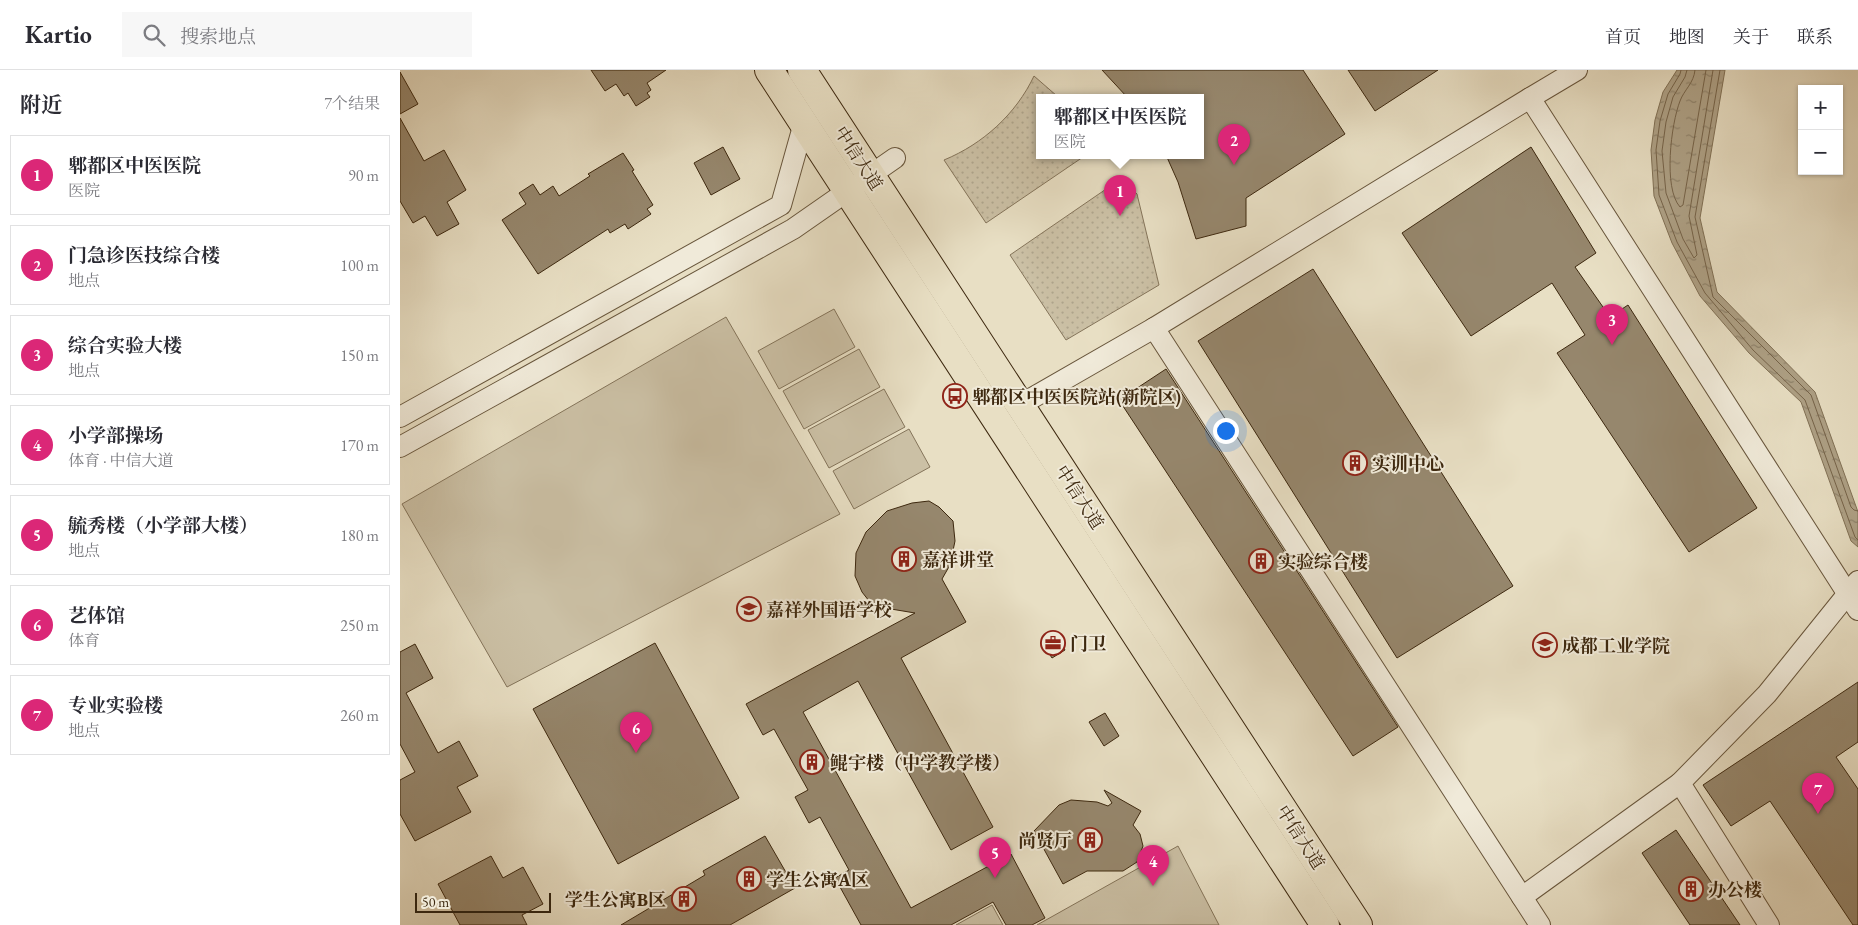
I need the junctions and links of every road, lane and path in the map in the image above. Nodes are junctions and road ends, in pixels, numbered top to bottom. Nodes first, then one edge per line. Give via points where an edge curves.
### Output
1 (769, 70) edge
2 (802, 70) edge
3 (1577, 70) edge
4 (1530, 98) junction
5 (804, 123) junction
6 (895, 158) dead end
7 (870, 175) junction
8 (848, 191) junction
9 (1154, 328) junction
10 (1020, 406) junction
11 (400, 417) edge
12 (400, 447) edge
13 (1852, 587) edge
14 (1858, 610) edge
15 (1680, 783) junction
16 (1522, 896) junction
17 (1325, 925) edge
18 (1358, 925) edge
19 (1540, 925) edge
20 (1769, 925) edge

1 - 5 main road, 中信大道
2 - 7 main road, 中信大道
3 - 4 street
4 - 9 street
4 - 13 street
5 - 8 main road, 中信大道
5 - 11 street via 781,205
6 - 7 street
7 - 8 street
7 - 10 main road, 中信大道
8 - 12 street via 794,229
8 - 17 main road, 中信大道
9 - 10 street
9 - 16 street
10 - 18 main road, 中信大道
13 - 14 street
13 - 15 street via 1767,694
15 - 16 street
15 - 20 street
16 - 19 street

